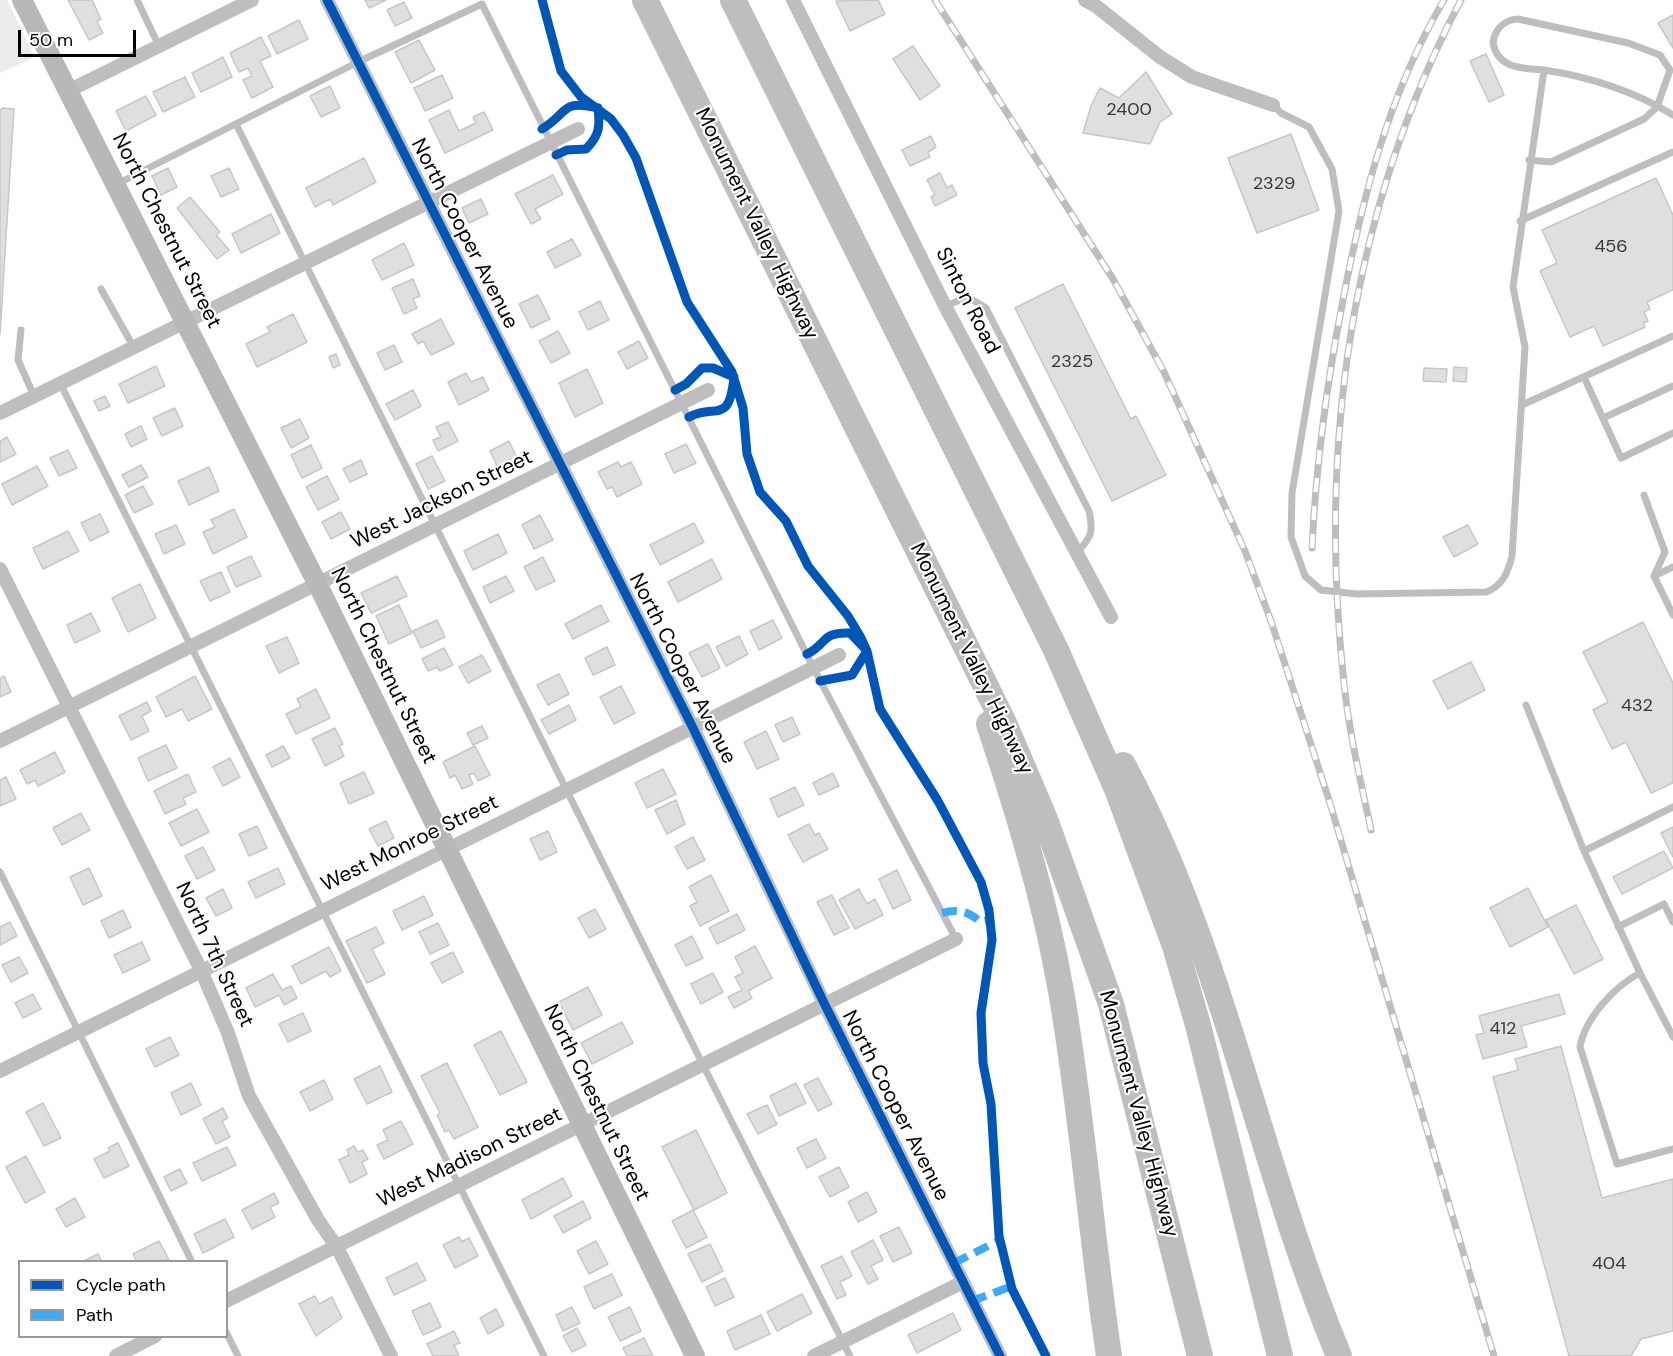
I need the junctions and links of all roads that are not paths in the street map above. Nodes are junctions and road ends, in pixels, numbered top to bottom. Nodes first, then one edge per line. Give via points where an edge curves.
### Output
1 (22, 0) edge
2 (137, 0) edge
3 (251, 0) edge
4 (327, 0) edge
5 (645, 0) edge
6 (733, 0) edge
7 (793, 0) edge
8 (1085, 0) edge
9 (159, 46) junction
10 (358, 62) junction
11 (1544, 70) junction
12 (1672, 71) edge
13 (68, 91) junction
14 (1273, 105) joint
15 (1657, 107) junction
16 (1673, 116) edge
17 (237, 124) junction
18 (578, 129) dead end
19 (549, 143) junction
20 (1673, 152) edge
21 (1529, 160) junction
22 (116, 184) junction
23 (428, 202) junction
24 (1520, 221) junction
25 (305, 262) junction
26 (100, 289) dead end
27 (945, 306) junction
28 (185, 320) junction
29 (21, 330) dead end
30 (1673, 336) edge
31 (133, 346) junction
32 (1584, 377) junction
33 (60, 383) junction
34 (1673, 386) edge
35 (708, 390) dead end
36 (34, 396) junction
37 (682, 403) junction
38 (1522, 405) junction
39 (0, 413) edge
40 (1603, 418) junction
41 (1673, 433) edge
42 (560, 465) junction
43 (1644, 495) dead end
44 (436, 526) junction
45 (1076, 554) junction
46 (1673, 567) edge
47 (0, 569) edge
48 (1654, 576) junction
49 (318, 585) junction
50 (943, 600) junction
51 (1673, 615) edge
52 (1111, 617) dead end
53 (191, 647) junction
54 (1056, 650) junction
55 (839, 655) dead end
56 (813, 667) junction
57 (1526, 705) dead end
58 (69, 707) junction
59 (693, 728) junction
60 (0, 741) edge
61 (568, 789) junction
62 (1673, 807) edge
63 (446, 850) junction
64 (1584, 851) junction
65 (0, 872) edge
66 (322, 910) junction
67 (1673, 922) edge
68 (1618, 927) junction
69 (956, 939) joint
70 (201, 969) junction
71 (1641, 973) junction
72 (824, 1003) junction
73 (79, 1031) junction
74 (1673, 1036) edge
75 (703, 1065) junction
76 (0, 1071) edge
77 (581, 1127) junction
78 (1672, 1149) edge
79 (458, 1187) junction
80 (337, 1247) junction
81 (191, 1260) edge
82 (963, 1282) junction
83 (228, 1300) edge
84 (228, 1336) edge
85 (151, 1338) edge
86 (843, 1341) junction
87 (116, 1356) edge
88 (238, 1356) edge
89 (391, 1356) edge
90 (544, 1356) edge
91 (695, 1356) edge
92 (814, 1356) edge
93 (850, 1356) edge
94 (1000, 1356) edge
95 (1109, 1356) edge
96 (1200, 1356) edge
97 (1280, 1356) edge
98 (1339, 1356) edge

1 - 13 main road, North Chestnut Street
2 - 9 lane
3 - 9 street
4 - 10 street, North Cooper Avenue
5 - 50 highway, Monument Valley Highway
6 - 54 highway
7 - 27 street, Sinton Road
8 - 14 street via 1192,77
9 - 13 street
10 - 17 lane
10 - 19 lane via 482,4
10 - 23 street, North Cooper Avenue
11 - 12 lane via 1512,66 1500,59 1493,43 1498,29 1518,20 1628,43 1660,55
11 - 15 lane via 1600,81
11 - 21 lane
12 - 15 lane
13 - 22 main road, North Chestnut Street
14 - 38 lane via 1310,127 1332,169 1339,211 1292,493 1291,537 1305,576 1321,590 1357,594 1486,592 1498,585 1512,556
15 - 16 lane
15 - 21 lane via 1644,120 1551,162
17 - 22 lane
17 - 25 lane
18 - 19 street
19 - 23 street
19 - 37 lane
20 - 24 lane
21 - 24 lane
22 - 28 main road, North Chestnut Street
23 - 25 street
23 - 42 street, North Cooper Avenue
24 - 38 lane via 1513,287 1525,347
25 - 28 street
25 - 44 lane
26 - 31 lane
27 - 45 street, Sinton Road
27 - 45 lane via 968,297 986,308 1089,511 1091,537
28 - 31 street
28 - 49 main road, North Chestnut Street
29 - 36 lane via 18,360
30 - 32 lane
31 - 33 street
32 - 38 lane
32 - 40 lane
33 - 36 street
33 - 53 lane
34 - 40 lane
35 - 37 street, West Jackson Street
36 - 39 street
37 - 42 street, West Jackson Street
37 - 56 lane
40 - 41 lane via 1621,458
42 - 44 street, West Jackson Street
42 - 59 street, North Cooper Avenue
43 - 48 lane via 1665,552
44 - 49 street, West Jackson Street
44 - 61 lane
45 - 52 street, Sinton Road
46 - 48 lane
47 - 58 street, North 7th Street
48 - 51 lane
49 - 53 street, West Jackson Street
49 - 63 main road, North Chestnut Street
50 - 95 highway via 997,750 1045,915 1070,1049
50 - 96 highway, Monument Valley Highway via 1026,771 1096,956 1125,1052
53 - 58 street, West Jackson Street
53 - 66 lane
54 - 97 highway via 1117,789 1175,946
54 - 98 highway via 1144,805 1192,916 1317,1301
55 - 56 street, West Monroe Street
56 - 59 street, West Monroe Street
56 - 69 lane
57 - 64 lane
58 - 60 street, West Jackson Street
58 - 70 street, North 7th Street
59 - 61 street, West Monroe Street
59 - 72 street, North Cooper Avenue
61 - 63 street, West Monroe Street
61 - 75 lane
62 - 64 lane
63 - 66 street, West Monroe Street
63 - 77 main road, North Chestnut Street
64 - 68 lane
65 - 73 lane
66 - 70 street, West Monroe Street
66 - 79 lane
67 - 68 lane via 1664,904
68 - 71 lane
69 - 72 street, West Madison Street
70 - 73 street, West Monroe Street
70 - 80 street, North 7th Street via 249,1096
71 - 74 lane
71 - 78 lane via 1614,991 1585,1031 1580,1047 1617,1164
72 - 75 street, West Madison Street
72 - 82 street, North Cooper Avenue
73 - 76 street, West Monroe Street
73 - 81 lane
75 - 77 street, West Madison Street
75 - 86 lane
77 - 79 street, West Madison Street
77 - 91 main road, North Chestnut Street
79 - 80 street, West Madison Street
79 - 90 lane
80 - 83 street, West Madison Street
80 - 89 street, North 7th Street
82 - 86 street
82 - 94 street, North Cooper Avenue
84 - 88 lane
85 - 87 street
86 - 92 street
86 - 93 lane

